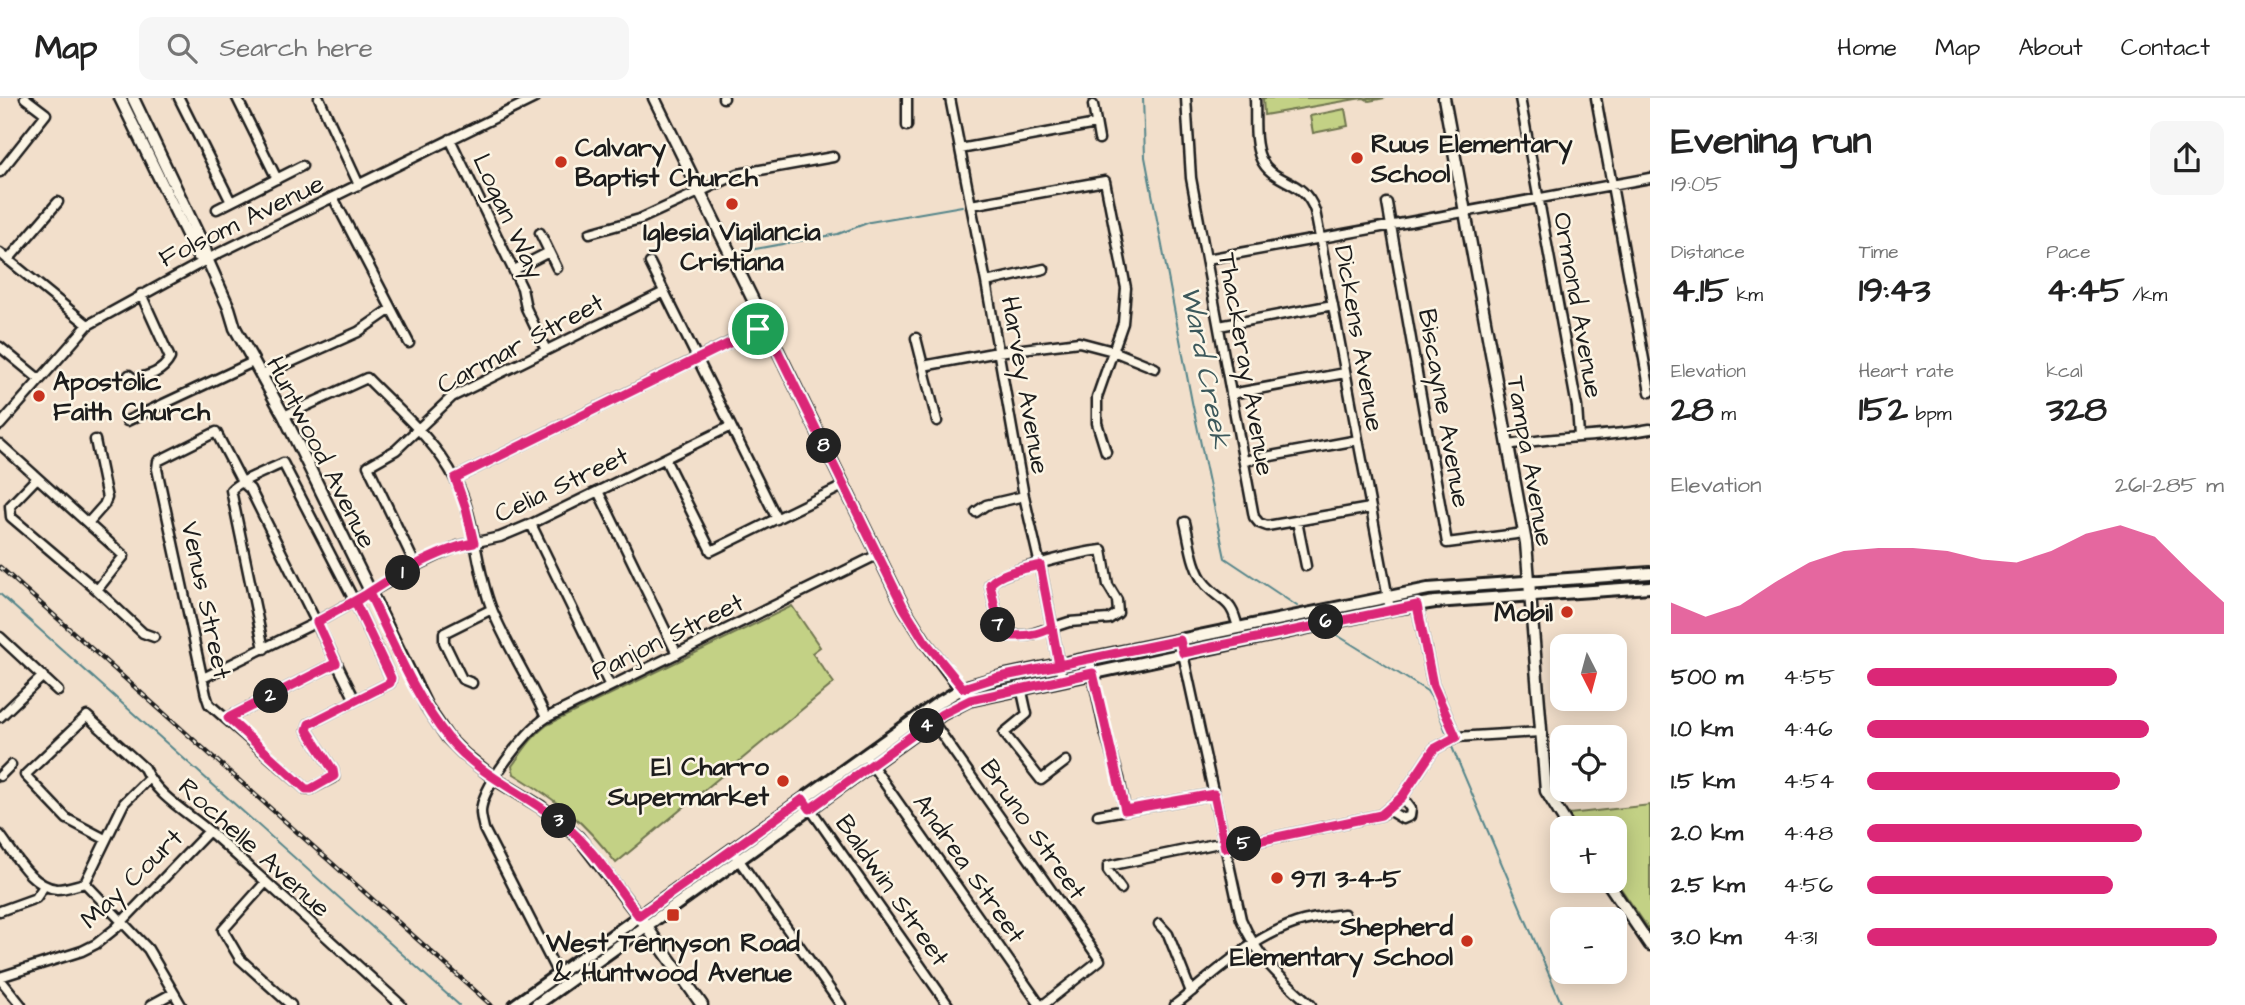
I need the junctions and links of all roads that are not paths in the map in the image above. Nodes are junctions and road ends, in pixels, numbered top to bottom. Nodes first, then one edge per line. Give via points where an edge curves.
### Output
1 (25, 98) edge
2 (120, 98) edge
3 (133, 98) edge
4 (179, 98) edge
5 (237, 98) edge
6 (319, 98) edge
7 (535, 98) edge
8 (654, 98) edge
9 (907, 98) edge
10 (950, 98) edge
11 (1185, 98) edge
12 (1255, 98) edge
13 (1444, 98) edge
14 (1520, 98) edge
15 (1597, 98) edge
16 (1093, 105) dead end
17 (1096, 124) junction
18 (907, 126) dead end
19 (450, 139) junction
20 (1099, 139) dead end
21 (960, 149) junction
22 (833, 157) dead end
23 (302, 166) dead end
24 (0, 172) edge
25 (1650, 178) edge
26 (277, 179) junction
27 (359, 184) junction
28 (1612, 185) junction
29 (698, 191) junction
30 (334, 199) junction
31 (1539, 199) junction
32 (58, 202) dead end
33 (231, 202) junction
34 (1387, 203) dead end
35 (971, 205) junction
36 (216, 209) dead end
37 (1466, 212) junction
38 (1391, 225) junction
39 (540, 233) dead end
40 (590, 233) dead end
41 (1321, 239) junction
42 (549, 252) junction
43 (0, 253) edge
44 (1207, 259) junction
45 (8, 260) junction
46 (208, 261) junction
47 (650, 263) dead end
48 (557, 268) dead end
49 (1044, 269) dead end
50 (514, 270) junction
51 (986, 282) junction
52 (664, 292) junction
53 (141, 294) junction
54 (1333, 305) junction
55 (391, 309) junction
56 (88, 325) junction
57 (765, 325) junction
58 (1219, 326) junction
59 (916, 338) dead end
60 (409, 343) dead end
61 (0, 346) edge
62 (546, 350) junction
63 (1113, 351) junction
64 (998, 352) junction
65 (697, 359) junction
66 (253, 362) junction
67 (923, 366) junction
68 (1155, 368) dead end
69 (1345, 373) junction
70 (129, 375) dead end
71 (262, 375) junction
72 (39, 379) junction
73 (1650, 392) edge
74 (1231, 394) junction
75 (284, 416) junction
76 (127, 421) dead end
77 (936, 421) dead end
78 (0, 425) edge
79 (731, 426) junction
80 (1650, 429) edge
81 (418, 430) junction
82 (1579, 436) junction
83 (95, 440) dead end
84 (1358, 440) junction
85 (0, 444) edge
86 (1508, 445) junction
87 (1106, 452) dead end
88 (665, 459) junction
89 (1244, 461) junction
90 (37, 478) junction
91 (455, 478) junction
92 (242, 482) junction
93 (844, 486) junction
94 (598, 491) junction
95 (1024, 496) junction
96 (1370, 508) junction
97 (976, 512) dead end
98 (777, 519) junction
99 (1297, 521) junction
100 (1185, 522) dead end
101 (88, 523) junction
102 (531, 524) junction
103 (1524, 533) junction
104 (474, 543) junction
105 (877, 555) junction
106 (1040, 565) junction
107 (416, 566) junction
108 (1306, 566) dead end
109 (1650, 573) edge
110 (1530, 582) junction
111 (1650, 587) edge
112 (97, 590) junction
113 (369, 593) junction
114 (1530, 595) junction
115 (1387, 596) junction
116 (355, 602) junction
117 (1417, 605) junction
118 (492, 609) junction
119 (1390, 609) junction
120 (317, 622) junction
121 (1052, 627) junction
122 (1238, 628) junction
123 (0, 637) edge
124 (154, 637) dead end
125 (1180, 640) junction
126 (264, 649) junction
127 (1183, 653) junction
128 (677, 654) junction
129 (1090, 658) junction
130 (336, 663) junction
131 (1059, 665) junction
132 (1093, 673) junction
133 (43, 676) junction
134 (203, 678) junction
135 (1062, 679) junction
136 (472, 683) dead end
137 (610, 686) junction
138 (1021, 687) junction
139 (963, 688) junction
140 (58, 691) dead end
141 (355, 700) junction
142 (970, 700) junction
143 (2, 710) edge
144 (228, 718) junction
145 (546, 718) junction
146 (933, 722) junction
147 (1540, 732) junction
148 (1456, 737) junction
149 (868, 761) junction
150 (1066, 761) dead end
151 (11, 765) dead end
152 (0, 776) edge
153 (149, 778) junction
154 (495, 779) junction
155 (1214, 794) junction
156 (1402, 797) junction
157 (807, 804) junction
158 (1125, 810) junction
159 (1388, 810) junction
160 (1098, 815) dead end
161 (1562, 816) edge
162 (209, 831) junction
163 (0, 835) edge
164 (106, 839) junction
165 (1224, 845) junction
166 (736, 855) junction
167 (85, 883) junction
168 (265, 883) junction
169 (44, 886) junction
170 (1121, 890) dead end
171 (1614, 893) edge
172 (0, 911) edge
173 (1344, 914) dead end
174 (122, 921) junction
175 (643, 921) junction
176 (1159, 924) dead end
177 (1252, 944) junction
178 (1650, 945) edge
179 (558, 974) junction
180 (0, 978) edge
181 (1191, 992) junction
182 (173, 993) junction
183 (21, 1005) edge
184 (151, 1005) edge
185 (181, 1005) edge
186 (291, 1005) edge
187 (401, 1005) edge
188 (514, 1005) edge
189 (536, 1005) edge
190 (702, 1005) edge
191 (841, 1005) edge
192 (948, 1005) edge
193 (1042, 1005) edge
194 (1175, 1005) edge
195 (1311, 1005) edge

1 - 24 street via 46,114
2 - 46 street, Huntwood Avenue via 197,255
3 - 46 street, Huntwood Avenue
4 - 33 street
5 - 26 street
6 - 27 street
7 - 19 street, Folsom Avenue
8 - 29 street
9 - 18 street
10 - 21 street, Harvey Avenue
11 - 44 street, Thackeray Avenue via 1191,178
12 - 41 street, Dickens Avenue via 1261,160 1311,200
13 - 37 street, Tampa Avenue
14 - 31 street, Ormond Avenue
15 - 28 street
16 - 17 street
17 - 20 street
17 - 21 street
19 - 27 street, Folsom Avenue
19 - 50 street, Logan Way
21 - 35 street, Harvey Avenue
22 - 29 street via 738,174
23 - 26 street
25 - 28 street
26 - 33 street
27 - 30 street, Folsom Avenue
28 - 31 street
28 - 73 street
29 - 40 street via 639,219
29 - 57 street
30 - 46 street, Folsom Avenue
30 - 55 street
31 - 37 street
31 - 82 street, Ormond Avenue
32 - 45 street
33 - 36 street
34 - 38 street, Biscayne Avenue
35 - 51 street, Harvey Avenue
35 - 63 street via 1105,181 1126,288 1123,323
37 - 38 street
37 - 86 street, Tampa Avenue
38 - 41 street
38 - 103 street, Biscayne Avenue via 1447,543
39 - 42 street
41 - 44 street
41 - 54 street, Dickens Avenue
42 - 48 street
42 - 50 street
43 - 45 street
44 - 58 street, Thackeray Avenue
45 - 56 street
46 - 53 street, Folsom Avenue
46 - 66 street, Huntwood Avenue
47 - 52 street
49 - 51 street
50 - 62 street, Logan Way
51 - 64 street, Harvey Avenue
52 - 62 street, Carmar Street
52 - 65 street
53 - 56 street, Folsom Avenue
53 - 70 street via 170,358 165,367 146,377
54 - 58 street
54 - 69 street, Dickens Avenue
55 - 60 street
55 - 71 street via 358,332
56 - 72 street, Folsom Avenue
57 - 65 street
57 - 93 street
58 - 74 street, Thackeray Avenue
59 - 67 street
61 - 72 street
62 - 81 street, Carmar Street via 452,397
63 - 64 street via 1079,342
63 - 68 street
63 - 87 street via 1097,397 1097,423
64 - 67 street
64 - 95 street, Harvey Avenue
65 - 79 street
65 - 91 street
66 - 71 street, Huntwood Avenue
66 - 76 street
67 - 77 street
69 - 74 street
69 - 84 street, Dickens Avenue
71 - 75 street, Huntwood Avenue
72 - 78 street, Folsom Avenue
74 - 89 street, Thackeray Avenue
75 - 81 street via 366,378
75 - 113 street, Huntwood Avenue
79 - 88 street, Celia Street
79 - 98 street
80 - 82 street
81 - 91 street
81 - 107 street, Carmar Street via 368,466
82 - 86 street
83 - 101 street via 107,498
84 - 89 street
84 - 96 street, Dickens Avenue
85 - 90 street
86 - 103 street, Tampa Avenue
88 - 94 street, Celia Street
88 - 98 street via 710,551
89 - 99 street, Thackeray Avenue via 1259,523
90 - 101 street
90 - 112 street via 10,506 11,517
91 - 104 street
92 - 116 street via 283,463
92 - 120 street via 250,489
92 - 126 street via 231,490
92 - 134 street, Venus Street via 216,432 158,461
93 - 98 street
93 - 105 street
94 - 102 street, Celia Street
94 - 128 street
95 - 97 street
95 - 106 street, Harvey Avenue
96 - 99 street, Thackeray Avenue
96 - 115 street, Dickens Avenue
99 - 108 street
100 - 122 street via 1198,571 1206,585 1234,610
101 - 112 street via 124,556
102 - 104 street, Celia Street
102 - 137 street
103 - 110 street, Tampa Avenue
104 - 107 street, Celia Street
104 - 118 street
105 - 128 street, Panjon Street
105 - 139 street via 924,640
106 - 121 street, Harvey Avenue
106 - 121 street via 990,584 1001,636 1029,635
106 - 121 street via 1102,550 1108,586 1117,600 1118,613 1109,619
107 - 113 street, Celia Street
109 - 110 main road
110 - 114 street, Tampa Avenue
110 - 115 main road
111 - 114 main road
112 - 124 street via 143,633
113 - 116 street, Celia Street
113 - 154 street, Huntwood Avenue via 426,707 464,754
114 - 117 main road
114 - 147 street, Tampa Avenue
115 - 119 street, Dickens Avenue
115 - 122 main road
116 - 120 street, Celia Street
116 - 141 street via 391,678 390,683
117 - 119 main road
117 - 148 street via 1433,685
118 - 136 street via 444,633 462,679
118 - 145 street
119 - 127 main road
120 - 126 street, Celia Street
120 - 130 street
121 - 131 street, Harvey Avenue
122 - 125 main road
123 - 133 street
125 - 127 street
125 - 129 main road
126 - 134 street, Celia Street
127 - 132 main road
127 - 155 street
128 - 137 street, Panjon Street
129 - 131 main road
129 - 132 street
130 - 141 street
130 - 144 street
131 - 135 street, Harvey Avenue
131 - 139 main road
132 - 135 main road
132 - 158 street
133 - 140 street
133 - 143 street
134 - 144 street, Venus Street via 209,704
135 - 138 main road
137 - 145 street, Panjon Street
138 - 142 main road
138 - 150 street via 1027,715 1004,733 1041,780
139 - 142 street
139 - 149 main road via 935,705
141 - 144 street, Venus Street via 309,724 307,730 334,776 311,789
142 - 146 main road
145 - 154 street, Panjon Street via 527,732
146 - 149 main road
146 - 193 street, Bruno Street via 1100,960
147 - 148 street
147 - 161 street, Tampa Avenue via 1546,791
148 - 156 street via 1434,749
149 - 157 main road
149 - 193 street, Andrea Street
151 - 152 street
153 - 162 street, Rochelle Avenue
153 - 164 street via 124,803
153 - 164 street, Rochelle Avenue via 144,768 87,716 25,775 67,819
154 - 175 street, Huntwood Avenue via 578,837
154 - 179 street, Panjon Street via 481,811 484,829
155 - 158 street
155 - 165 street
156 - 159 street
156 - 159 street via 1411,809 1410,816 1403,819
157 - 166 main road
157 - 192 street, Baldwin Street
158 - 160 street
159 - 165 street
162 - 168 street, Rochelle Avenue
162 - 174 street, May Court
163 - 169 street
164 - 167 street
165 - 170 street via 1108,866
165 - 177 street via 1241,919
166 - 175 main road
166 - 191 street
167 - 169 street via 61,889
167 - 174 street
168 - 186 street via 223,930 240,959
168 - 187 street, Rochelle Avenue
169 - 172 street via 36,898
171 - 178 street
173 - 177 street via 1294,924
174 - 180 street, May Court via 82,951
174 - 182 street via 148,949
175 - 179 main road
175 - 189 main road
175 - 190 street, Huntwood Avenue
176 - 181 street via 1168,934
177 - 181 street
177 - 195 street via 1271,969
179 - 188 main road
180 - 183 street
181 - 194 street
182 - 184 street
182 - 185 street

